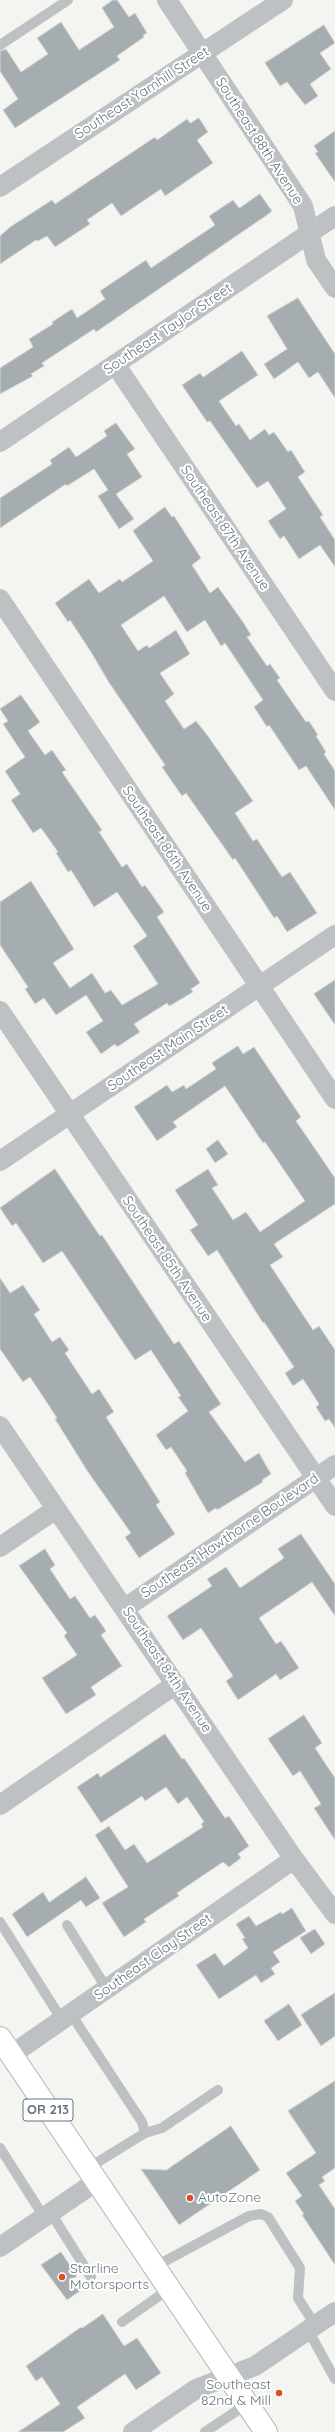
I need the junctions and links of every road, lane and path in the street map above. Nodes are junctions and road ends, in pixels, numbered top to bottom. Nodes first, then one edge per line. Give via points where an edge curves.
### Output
1 (68, 0) edge
2 (167, 0) edge
3 (284, 0) edge
4 (0, 45) edge
5 (202, 54) junction
6 (0, 187) edge
7 (335, 216) edge
8 (309, 233) junction
9 (335, 288) edge
10 (115, 364) junction
11 (0, 442) edge
12 (0, 599) edge
13 (335, 691) edge
14 (335, 935) edge
15 (258, 986) junction
16 (0, 1012) edge
17 (335, 1099) edge
18 (69, 1115) junction
19 (0, 1161) edge
20 (0, 1426) edge
21 (335, 1465) edge
22 (316, 1478) junction
23 (335, 1506) edge
24 (56, 1509) junction
25 (0, 1548) edge
26 (125, 1608) junction
27 (176, 1684) junction
28 (0, 1805) edge
29 (294, 1859) junction
30 (335, 1914) edge
31 (0, 1922) edge
32 (67, 1925) dead end
33 (107, 1989) junction
34 (66, 2017) junction
35 (6, 2047) edge
36 (218, 2090) dead end
37 (145, 2133) junction
38 (0, 2148) edge
39 (93, 2175) junction
40 (48, 2215) junction
41 (0, 2247) edge
42 (154, 2267) junction
43 (91, 2277) dead end
44 (168, 2288) junction
45 (335, 2312) edge
46 (122, 2322) dead end
47 (311, 2328) junction
48 (228, 2377) junction
49 (335, 2379) edge
50 (247, 2404) junction
51 (133, 2432) edge
52 (205, 2432) edge
53 (266, 2432) edge

1 - 4 lane
2 - 5 street, Southeast 88th Avenue
3 - 5 street, Southeast Yamhill Street
5 - 6 street, Southeast Yamhill Street
5 - 8 street, Southeast 88th Avenue via 303,206
7 - 8 street, Southeast Taylor Street
8 - 9 street, Southeast 88th Avenue via 316,260
8 - 10 street, Southeast Taylor Street
10 - 11 street, Southeast Taylor Street
10 - 13 street, Southeast 87th Avenue
12 - 15 street, Southeast 86th Avenue
14 - 15 street, Southeast Main Street
15 - 17 street, Southeast 86th Avenue
15 - 18 street, Southeast Main Street
16 - 18 street, Southeast 85th Avenue
18 - 19 street, Southeast Main Street
18 - 22 street, Southeast 85th Avenue
20 - 24 street, Southeast 84th Avenue
21 - 22 street, Southeast Hawthorne Boulevard
22 - 23 street, Southeast 85th Avenue
22 - 26 street, Southeast Hawthorne Boulevard
24 - 25 street
24 - 26 street, Southeast 84th Avenue
26 - 27 street, Southeast 84th Avenue
27 - 28 street
27 - 29 street, Southeast 84th Avenue
29 - 30 street, Southeast 84th Avenue
29 - 33 street, Southeast Clay Street
31 - 34 lane
32 - 33 lane
33 - 34 street, Southeast Clay Street
34 - 35 street, Southeast Clay Street
34 - 37 lane via 142,2122
35 - 39 main road, OR 213
36 - 37 lane via 162,2128
37 - 39 lane
38 - 40 lane
39 - 40 street
39 - 42 main road, OR 213
40 - 41 street
40 - 43 lane
42 - 44 main road, OR 213
42 - 47 lane via 249,2216 261,2214 268,2217 300,2268 298,2298
44 - 46 lane
44 - 48 main road, OR 213
45 - 47 street
47 - 48 street via 255,2366
47 - 49 lane
48 - 50 main road, OR 213
48 - 51 street via 196,2389
50 - 52 lane
50 - 53 main road, OR 213

